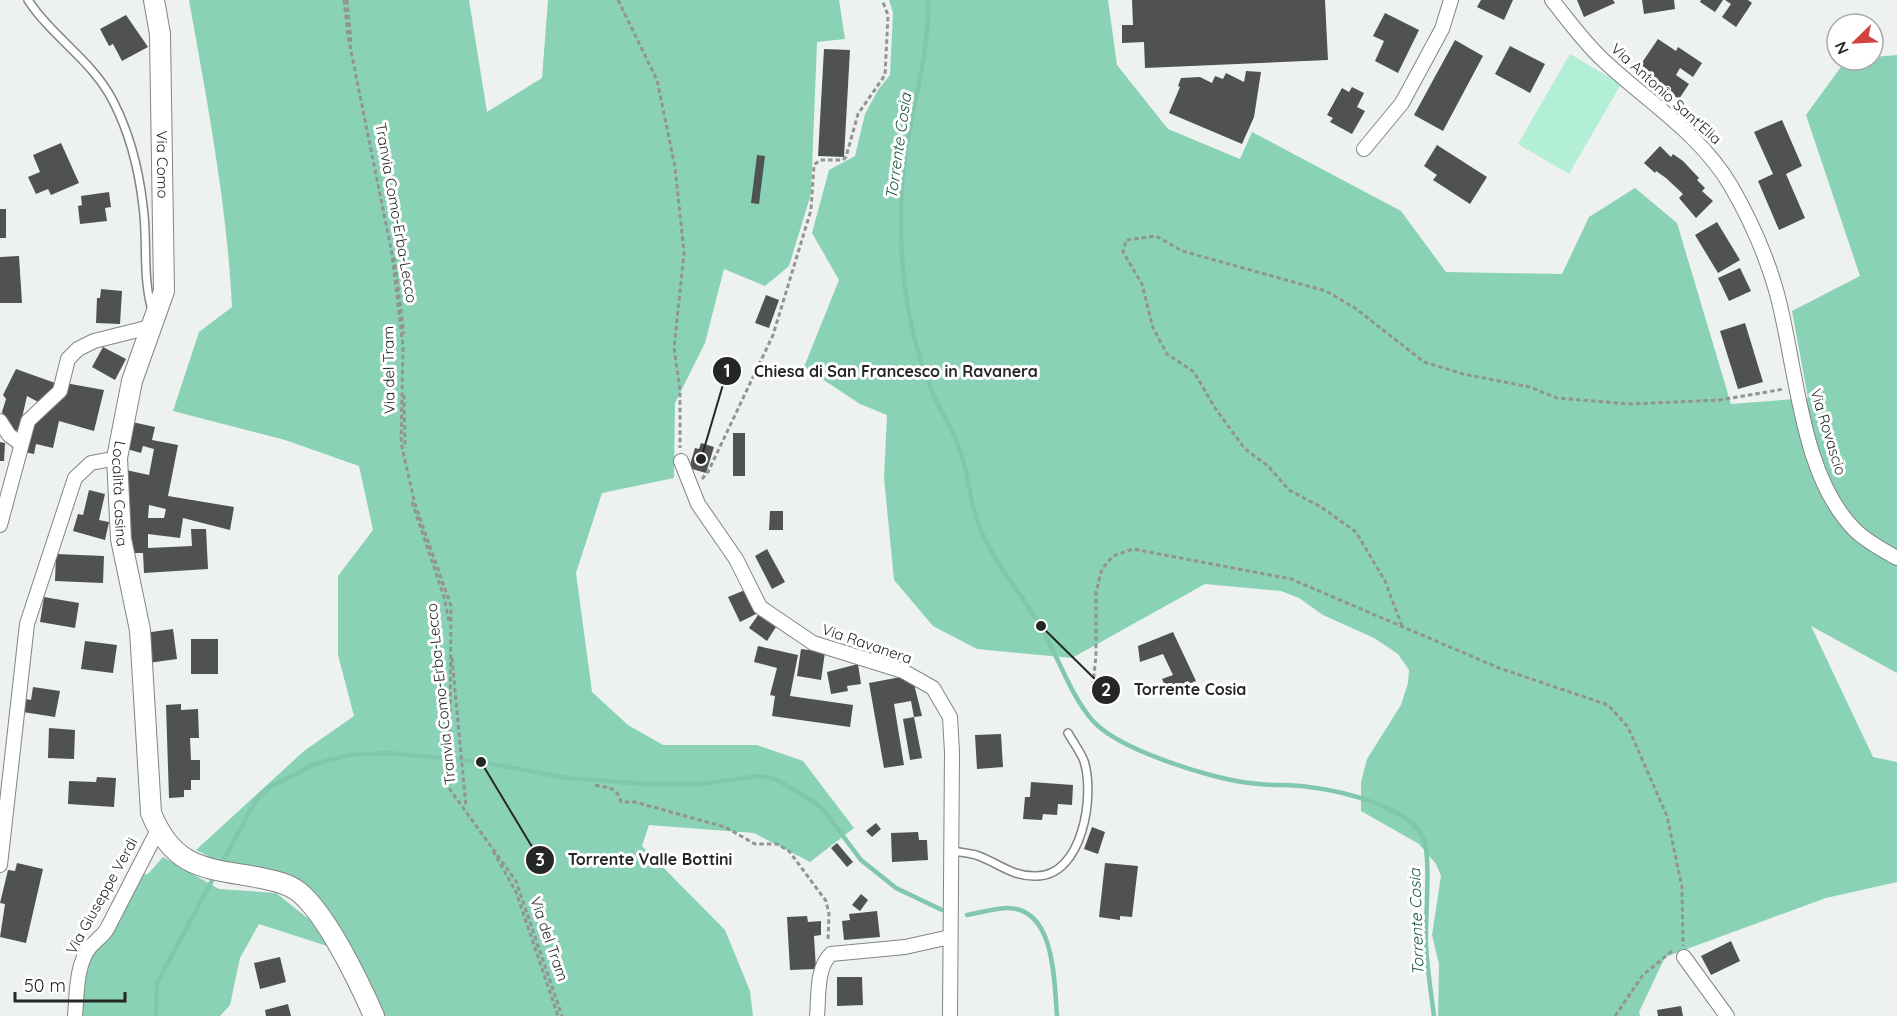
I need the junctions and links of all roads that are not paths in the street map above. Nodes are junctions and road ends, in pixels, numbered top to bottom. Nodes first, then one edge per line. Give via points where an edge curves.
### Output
1 (28, 0) edge
2 (154, 0) edge
3 (1451, 0) edge
4 (1552, 0) edge
5 (1364, 149) dead end
6 (152, 321) junction
7 (1792, 357) joint
8 (0, 421) edge
9 (21, 444) junction
10 (117, 458) junction
11 (681, 461) road end
12 (0, 525) edge
13 (1897, 558) edge
14 (1068, 733) dead end
15 (158, 830) junction
16 (953, 850) junction
17 (0, 865) edge
18 (950, 930) junction
19 (1684, 957) road end
20 (75, 1016) edge
21 (374, 1016) edge
22 (817, 1016) edge
23 (950, 1016) edge
24 (1727, 1016) edge

1 - 6 lane via 102,82 122,119 143,206
2 - 6 street, Via Como via 160,34 166,261 164,291
3 - 5 street via 1442,29 1402,104
4 - 7 street, Via Antonio Sant'Elia via 1602,59 1700,144 1731,186 1766,258
6 - 9 street via 78,349 68,359 60,391 28,421
6 - 10 street, Località Casina via 132,381
7 - 13 street, Via Rovascio via 1817,463 1839,511 1856,531
8 - 9 street
9 - 12 street
10 - 15 street, Località Casina via 121,539 140,630 152,813
10 - 17 street via 91,463 75,478 27,624
11 - 16 street, Via Ravanera via 691,490 736,559 760,607 813,643 903,671 933,688 943,701 950,717
14 - 16 lane via 1084,761 1088,802 1077,847 1061,865 1039,876 1024,876
15 - 20 street, Via Giuseppe Verdi via 101,938 90,947 83,961
15 - 21 street, Località Casina via 173,850 195,866 283,882 299,892 327,927
16 - 18 street, Via Ravanera
18 - 22 street via 905,946 831,954 825,960
18 - 23 street, Via Ravanera
19 - 24 street

